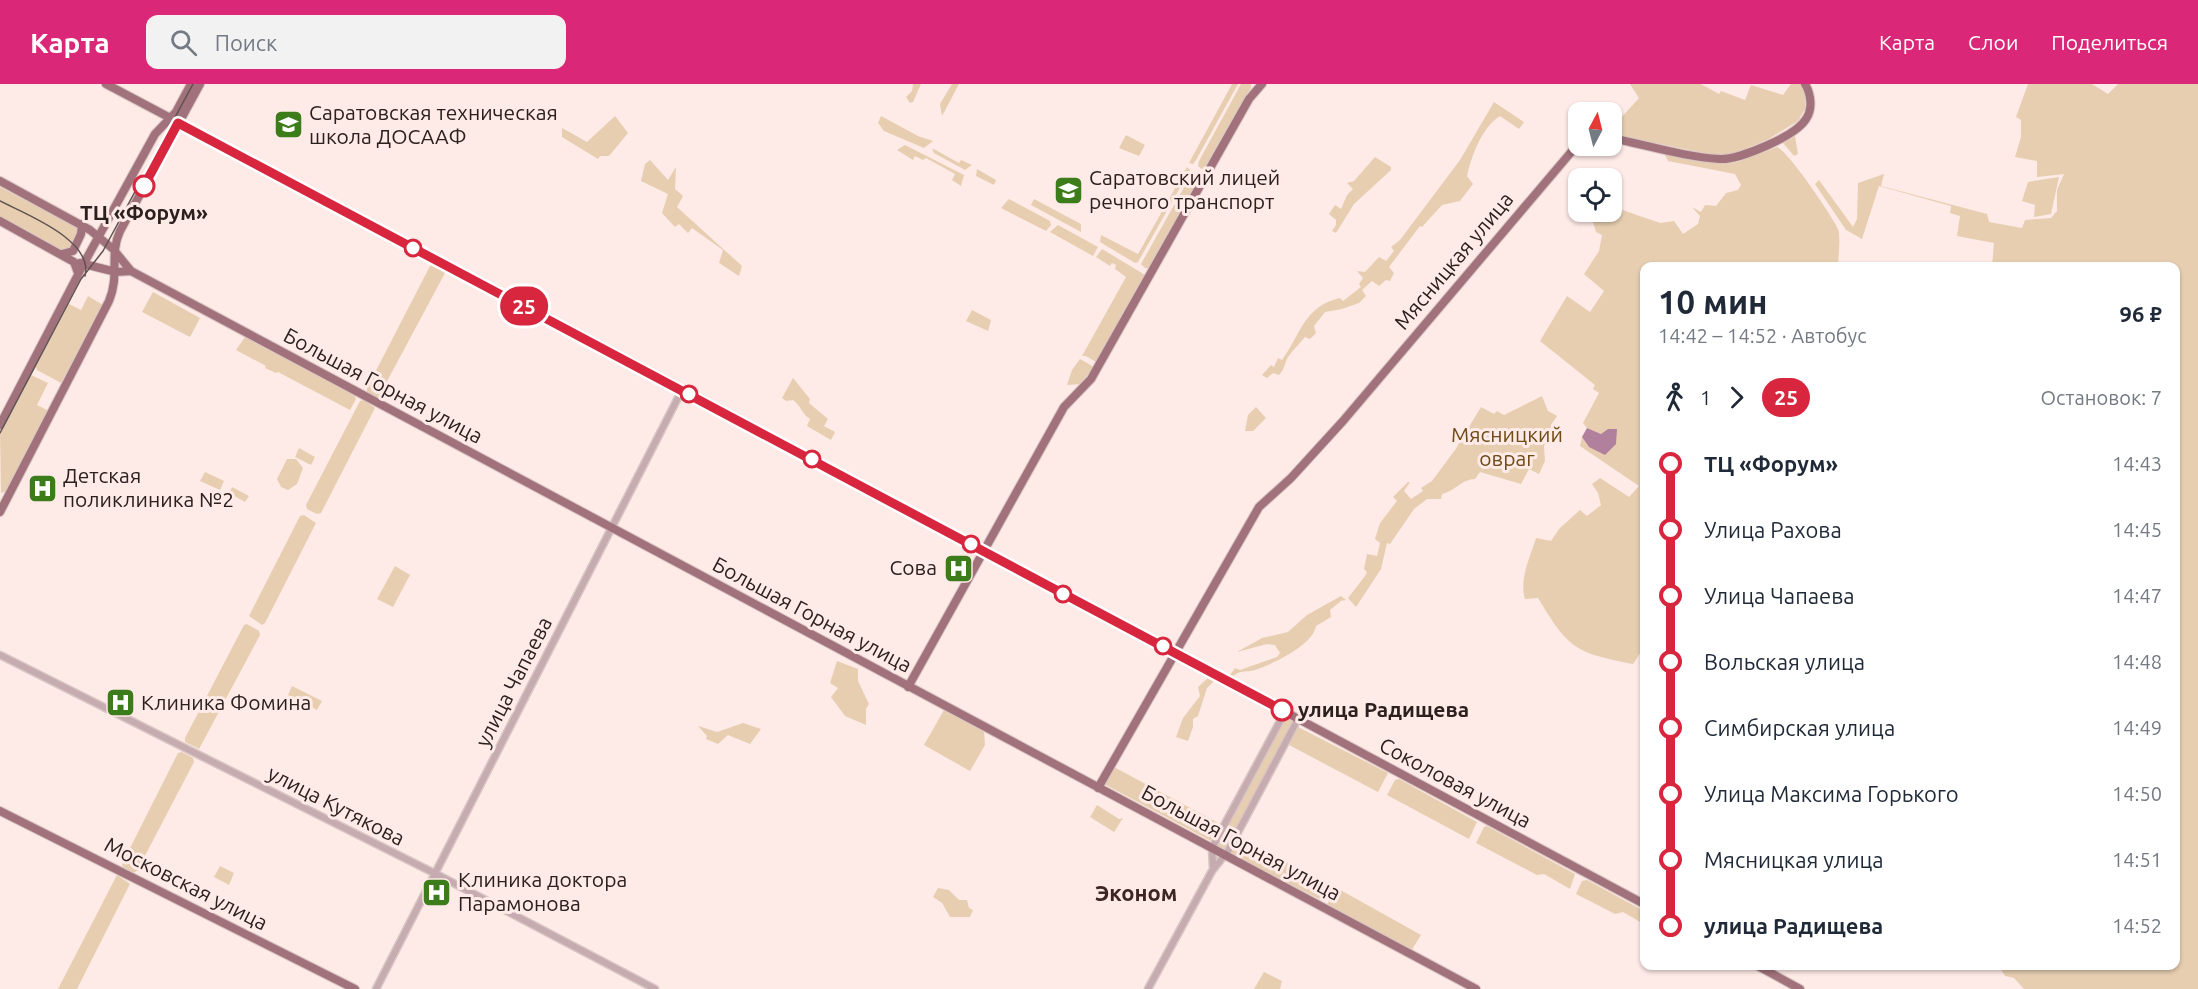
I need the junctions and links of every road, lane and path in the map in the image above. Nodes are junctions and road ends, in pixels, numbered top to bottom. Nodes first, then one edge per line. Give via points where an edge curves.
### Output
1 (106, 84) edge
2 (191, 84) edge
3 (200, 84) edge
4 (1262, 84) edge
5 (1805, 84) edge
6 (174, 121) junction
7 (1622, 140) edge
8 (1568, 156) edge
9 (0, 181) edge
10 (0, 221) edge
11 (81, 224) junction
12 (99, 237) junction
13 (113, 249) junction
14 (62, 255) junction
15 (83, 264) junction
16 (131, 271) junction
17 (116, 272) junction
18 (78, 277) junction
19 (682, 390) junction
20 (0, 425) edge
21 (0, 512) edge
22 (612, 528) junction
23 (984, 551) junction
24 (1176, 652) junction
25 (0, 655) edge
26 (908, 687) junction
27 (1285, 712) junction
28 (1298, 719) junction
29 (1098, 788) junction
30 (0, 811) edge
31 (1212, 848) junction
32 (1226, 855) junction
33 (1212, 871) junction
34 (435, 874) junction
35 (1640, 902) edge
36 (1765, 970) edge
37 (355, 989) edge
38 (376, 989) edge
39 (655, 989) edge
40 (1148, 989) edge
41 (1476, 989) edge
42 (1800, 989) edge

1 - 6 main road, Соколовая улица
2 - 6 main road
3 - 6 main road
4 - 23 main road via 1249,99 1091,379 1064,407
5 - 7 main road via 1810,106 1804,122 1772,142 1736,157 1708,158
6 - 12 main road via 155,134
6 - 13 main road
6 - 19 main road, Соколовая улица
8 - 24 main road, Мясницкая улица via 1343,421 1291,478 1262,503
9 - 11 main road, Большая Горная улица
10 - 14 main road
11 - 12 main road, Большая Горная улица
11 - 14 main road via 73,251
12 - 13 main road, Большая Горная улица
12 - 15 main road
13 - 16 main road, Большая Горная улица
13 - 17 main road
14 - 15 main road
14 - 18 main road via 76,263
15 - 17 main road
15 - 18 main road
16 - 17 main road
16 - 22 main road, Большая Горная улица
17 - 21 main road via 109,301
18 - 20 main road
19 - 22 street, улица Чапаева
19 - 23 main road, Соколовая улица
22 - 26 main road, Большая Горная улица
22 - 34 street, улица Чапаева
23 - 24 main road, Соколовая улица
23 - 26 main road
24 - 27 main road, Соколовая улица
24 - 29 main road, Мясницкая улица
25 - 34 street, улица Кутякова
26 - 29 main road, Большая Горная улица
27 - 28 main road, Соколовая улица
27 - 31 street
28 - 32 street
28 - 35 main road, Соколовая улица
29 - 31 main road, Большая Горная улица
30 - 37 main road, Московская улица
31 - 32 main road, Большая Горная улица
31 - 33 street
32 - 33 street
32 - 41 main road, Большая Горная улица
33 - 40 street
34 - 38 street, улица Чапаева
34 - 39 street, улица Кутякова
36 - 42 main road

